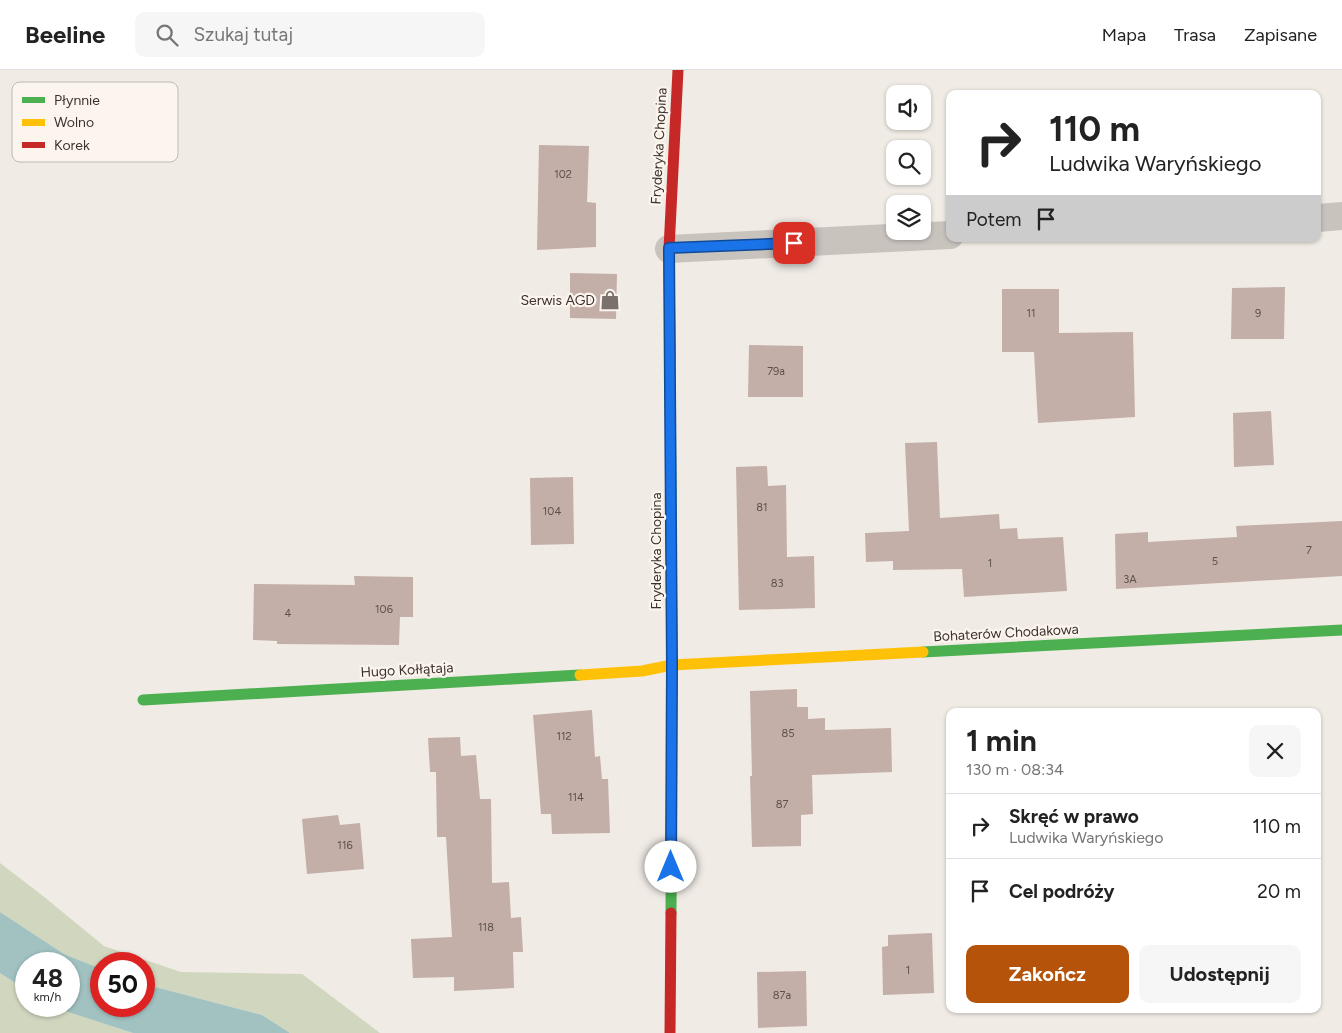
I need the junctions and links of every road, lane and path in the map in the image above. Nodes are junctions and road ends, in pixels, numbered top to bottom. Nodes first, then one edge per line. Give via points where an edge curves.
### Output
1 (678, 70) edge
2 (1342, 216) edge
3 (1321, 218) edge
4 (946, 235) edge
5 (669, 248) junction
6 (1342, 630) edge
7 (672, 665) junction
8 (143, 700) dead end
9 (670, 1033) edge

1 - 5 street, Fryderyka Chopina
2 - 3 street
4 - 5 street
5 - 7 street, Fryderyka Chopina
6 - 7 street, Bohaterów Chodakowa
7 - 8 street, Hugo Kołłątaja via 642,670
7 - 9 street, Fryderyka Chopina

